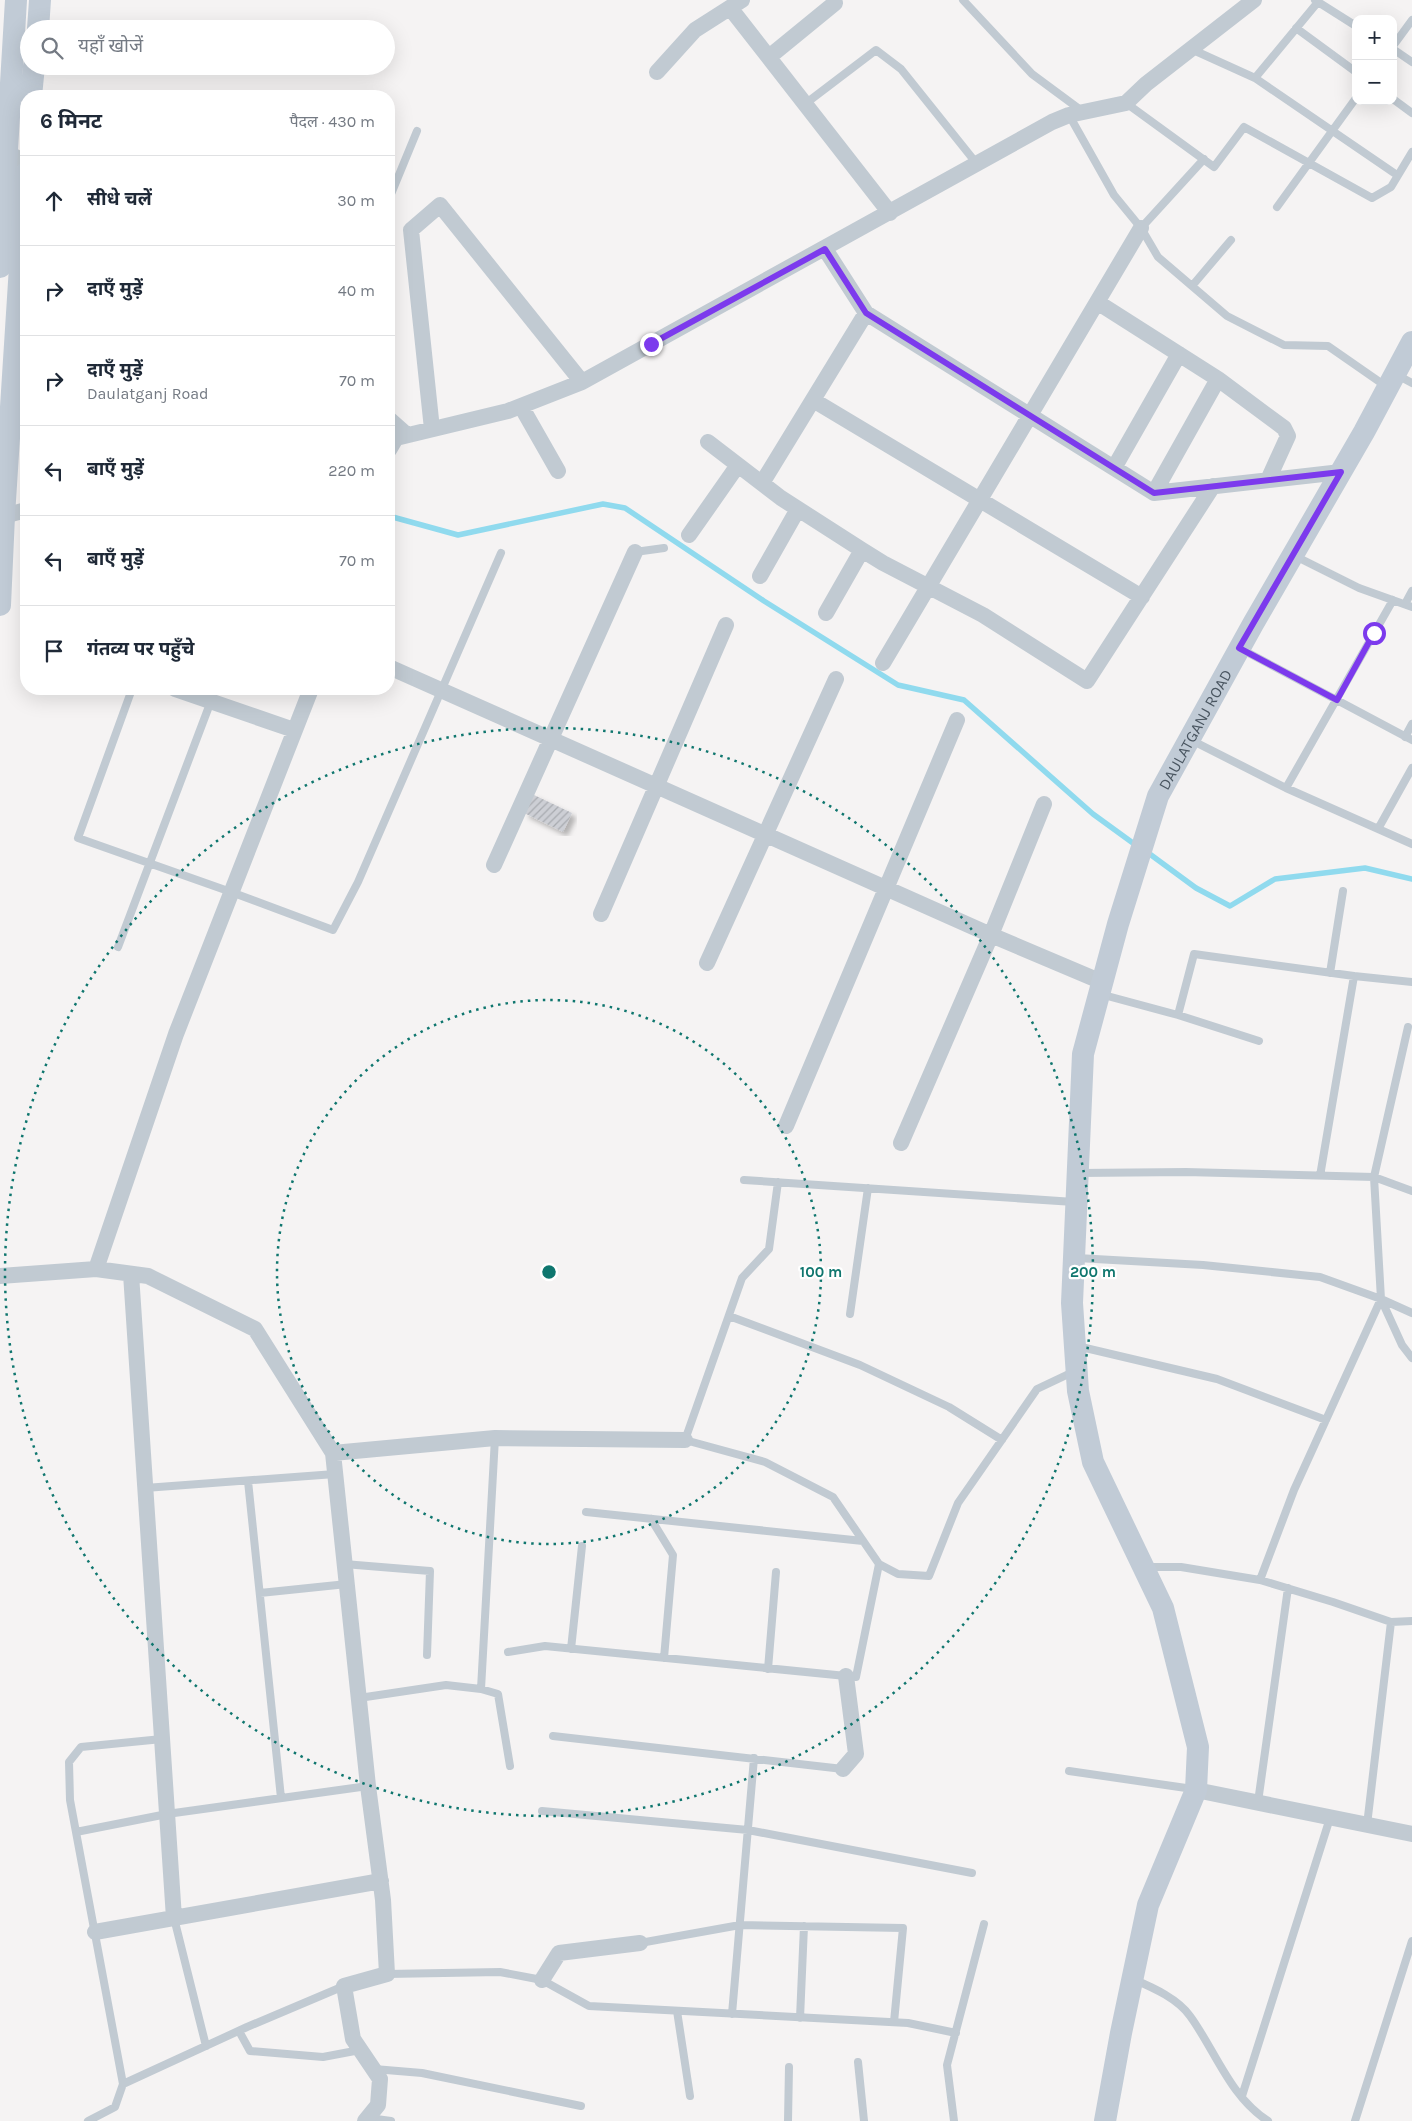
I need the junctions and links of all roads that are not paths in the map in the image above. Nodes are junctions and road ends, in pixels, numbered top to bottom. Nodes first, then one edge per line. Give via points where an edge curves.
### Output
1 (16, 0) edge
2 (40, 0) edge
3 (963, 0) edge
4 (1254, 0) edge
5 (1317, 1) edge
6 (736, 4) edge
7 (835, 4) dead end
8 (39, 20) edge
9 (1412, 20) edge
10 (1352, 23) edge
11 (1296, 28) junction
12 (1397, 41) edge
13 (1191, 49) junction
14 (1397, 50) edge
15 (769, 57) junction
16 (1412, 62) edge
17 (1352, 69) edge
18 (657, 72) dead end
19 (33, 75) edge
20 (1255, 78) junction
21 (32, 90) edge
22 (1397, 102) edge
23 (1126, 103) junction
24 (805, 104) junction
25 (1352, 104) edge
26 (1412, 113) edge
27 (1076, 114) junction
28 (417, 131) dead end
29 (1332, 132) junction
30 (1412, 152) edge
31 (7, 153) junction
32 (20, 159) edge
33 (1204, 159) junction
34 (1309, 163) junction
35 (977, 164) junction
36 (1397, 175) junction
37 (395, 184) edge
38 (1278, 206) dead end
39 (890, 213) junction
40 (1141, 228) junction
41 (1231, 240) dead end
42 (825, 249) junction
43 (20, 260) edge
44 (0, 267) edge
45 (1192, 286) junction
46 (1097, 302) junction
47 (866, 313) junction
48 (1412, 342) edge
49 (1179, 354) junction
50 (1218, 379) junction
51 (582, 382) junction
52 (1398, 382) edge
53 (813, 400) junction
54 (521, 406) junction
55 (1030, 416) junction
56 (395, 424) edge
57 (432, 429) junction
58 (407, 435) junction
59 (395, 440) edge
60 (708, 442) dead end
61 (738, 465) junction
62 (1114, 468) junction
63 (558, 471) dead end
64 (1341, 472) junction
65 (1268, 480) junction
66 (762, 483) junction
67 (1213, 486) junction
68 (1154, 493) junction
69 (980, 500) junction
70 (798, 509) junction
71 (20, 512) edge
72 (2, 516) edge
73 (689, 535) dead end
74 (664, 548) dead end
75 (862, 550) junction
76 (635, 552) joint
77 (501, 553) dead end
78 (1293, 555) junction
79 (760, 576) dead end
80 (928, 586) junction
81 (1412, 592) edge
82 (1142, 597) junction
83 (1394, 600) junction
84 (0, 605) edge
85 (1409, 606) edge
86 (826, 614) dead end
87 (726, 625) dead end
88 (1239, 648) junction
89 (883, 663) dead end
90 (395, 670) edge
91 (836, 679) dead end
92 (442, 690) junction
93 (130, 695) edge
94 (194, 695) edge
95 (308, 695) edge
96 (1337, 700) junction
97 (211, 701) junction
98 (957, 720) dead end
99 (1412, 724) edge
100 (294, 730) junction
101 (1409, 738) edge
102 (551, 739) junction
103 (1189, 740) junction
104 (1412, 768) edge
105 (657, 785) junction
106 (1286, 788) junction
107 (1044, 804) dead end
108 (1378, 829) junction
109 (766, 834) junction
110 (1412, 844) edge
111 (149, 863) junction
112 (494, 865) dead end
113 (887, 887) junction
114 (1343, 891) dead end
115 (232, 892) junction
116 (601, 914) dead end
117 (991, 935) junction
118 (118, 947) dead end
119 (708, 963) dead end
120 (1330, 973) junction
121 (1354, 976) junction
122 (1412, 982) edge
123 (1101, 988) junction
124 (1178, 1015) junction
125 (1408, 1027) dead end
126 (1259, 1041) dead end
127 (786, 1126) dead end
128 (901, 1143) dead end
129 (1078, 1173) junction
130 (1320, 1176) junction
131 (1374, 1177) junction
132 (744, 1180) dead end
133 (778, 1182) junction
134 (868, 1188) junction
135 (1412, 1191) edge
136 (1076, 1202) junction
137 (1074, 1258) junction
138 (96, 1268) junction
139 (131, 1274) junction
140 (0, 1276) edge
141 (1381, 1299) junction
142 (1412, 1313) edge
143 (850, 1314) dead end
144 (729, 1316) junction
145 (1075, 1346) junction
146 (1412, 1358) edge
147 (1077, 1370) junction
148 (1326, 1420) junction
149 (495, 1438) junction
150 (685, 1440) junction
151 (1002, 1440) junction
152 (333, 1453) junction
153 (335, 1474) junction
154 (248, 1481) junction
155 (145, 1488) junction
156 (586, 1512) dead end
157 (651, 1519) junction
158 (864, 1541) junction
159 (582, 1546) dead end
160 (344, 1564) junction
161 (879, 1564) junction
162 (1143, 1567) junction
163 (776, 1572) dead end
164 (1260, 1580) junction
165 (347, 1584) junction
166 (1288, 1588) junction
167 (260, 1593) junction
168 (1412, 1621) edge
169 (1391, 1622) junction
170 (571, 1649) junction
171 (508, 1652) dead end
172 (427, 1655) dead end
173 (664, 1658) junction
174 (768, 1669) junction
175 (846, 1676) junction
176 (482, 1689) junction
177 (359, 1698) junction
178 (554, 1736) dead end
179 (162, 1739) junction
180 (754, 1758) junction
181 (510, 1766) dead end
182 (843, 1769) joint
183 (1069, 1771) dead end
184 (368, 1786) junction
185 (1196, 1790) junction
186 (281, 1798) junction
187 (1258, 1802) junction
188 (542, 1811) dead end
189 (167, 1814) junction
190 (1330, 1818) junction
191 (1367, 1825) junction
192 (748, 1830) junction
193 (76, 1832) junction
194 (1412, 1834) edge
195 (972, 1873) dead end
196 (381, 1881) junction
197 (174, 1918) junction
198 (984, 1924) dead end
199 (740, 1925) junction
200 (804, 1926) junction
201 (95, 1932) junction
202 (1412, 1941) edge
203 (640, 1942) joint
204 (387, 1974) junction
205 (1132, 1979) junction
206 (542, 1980) junction
207 (344, 1986) junction
208 (677, 2012) junction
209 (732, 2014) junction
210 (800, 2018) junction
211 (894, 2022) junction
212 (239, 2031) junction
213 (956, 2033) junction
214 (206, 2046) junction
215 (360, 2050) junction
216 (858, 2062) dead end
217 (789, 2067) dead end
218 (374, 2070) junction
219 (123, 2084) junction
220 (690, 2096) dead end
221 (1242, 2096) junction
222 (581, 2106) dead end
223 (366, 2119) edge
224 (88, 2121) edge
225 (391, 2121) edge
226 (788, 2121) edge
227 (864, 2121) edge
228 (954, 2121) edge
229 (1106, 2121) edge
230 (1268, 2121) edge
231 (1355, 2121) edge

1 - 31 street
2 - 8 street
3 - 27 lane via 1032,74
4 - 13 street
5 - 10 lane
5 - 11 lane
6 - 15 street
6 - 18 street via 695,30
7 - 15 street
9 - 12 lane
11 - 17 lane
11 - 20 lane
13 - 20 lane
13 - 23 street
14 - 16 lane
15 - 24 street
19 - 21 street
20 - 29 lane
22 - 26 lane
23 - 27 street
23 - 33 lane
24 - 35 lane via 876,50 901,69
24 - 39 street
25 - 29 lane
27 - 35 street via 1052,122
27 - 40 lane via 1114,195
28 - 37 lane
29 - 34 lane
29 - 36 lane
30 - 36 lane
31 - 32 street
31 - 44 street
33 - 34 lane via 1214,167 1244,127
33 - 40 lane
34 - 36 lane via 1372,198 1391,187
34 - 38 lane
35 - 39 street
39 - 42 street
40 - 45 lane via 1158,257
40 - 46 street
41 - 45 lane
42 - 47 street
42 - 51 street
43 - 72 street
45 - 52 lane via 1227,316 1284,344 1328,346
46 - 49 street
46 - 55 street
47 - 53 street
47 - 55 street
48 - 52 street, DAULATGANJ ROAD
49 - 50 street
49 - 62 street
50 - 65 street via 1284,428 1288,436
50 - 68 street
51 - 54 street
51 - 57 street via 440,205 411,230
52 - 64 street, DAULATGANJ ROAD
53 - 66 street
53 - 69 street
54 - 57 street
54 - 63 street
55 - 62 street
55 - 69 street
56 - 58 street
57 - 58 street
58 - 59 street
60 - 61 street
61 - 66 street
61 - 73 street
62 - 68 street
64 - 65 street
64 - 78 street, DAULATGANJ ROAD
65 - 67 street
66 - 70 street
67 - 68 street
67 - 82 street
69 - 80 street
69 - 82 street
70 - 75 street
70 - 79 street
71 - 72 street
72 - 84 street
74 - 76 lane
75 - 80 street
75 - 86 street
76 - 102 street
77 - 92 lane
78 - 83 lane via 1359,588
78 - 88 street, DAULATGANJ ROAD
80 - 82 street via 983,615 1088,681
80 - 89 street
81 - 85 lane
83 - 85 lane
83 - 96 lane
87 - 105 street
88 - 96 lane
88 - 103 street, DAULATGANJ ROAD
90 - 92 street
91 - 109 street
92 - 102 street
92 - 115 lane via 358,882 333,930
93 - 111 lane via 78,838
94 - 97 street
95 - 100 street
96 - 101 lane
96 - 106 lane
97 - 100 street
97 - 111 lane
98 - 113 street
99 - 101 lane
100 - 115 street
102 - 105 street
102 - 112 street
103 - 106 lane
103 - 123 street, DAULATGANJ ROAD via 1158,796
104 - 108 lane
105 - 109 street
105 - 116 street
106 - 108 lane
107 - 117 street
108 - 110 lane
109 - 113 street
109 - 119 street
111 - 115 lane
111 - 118 lane
113 - 117 street
113 - 127 street
114 - 120 lane
115 - 138 street via 176,1034
117 - 123 street
117 - 128 street
120 - 121 lane
120 - 124 lane via 1194,954
121 - 122 lane
121 - 130 lane
123 - 124 lane
123 - 129 street, DAULATGANJ ROAD via 1083,1054
124 - 126 lane
125 - 131 lane
129 - 130 lane
129 - 136 street, DAULATGANJ ROAD
130 - 131 lane
131 - 135 lane
131 - 141 lane
132 - 133 lane
133 - 134 lane
133 - 144 lane via 769,1249 742,1278
134 - 136 lane
134 - 143 lane
136 - 137 street, DAULATGANJ ROAD
137 - 141 lane via 1203,1265 1320,1277
137 - 145 street, DAULATGANJ ROAD via 1072,1303
138 - 139 street
138 - 140 street
139 - 152 street via 148,1276 255,1329
139 - 155 street
141 - 142 lane
141 - 146 lane via 1402,1345
141 - 148 lane
144 - 150 lane
144 - 151 lane via 860,1365 949,1407
145 - 147 street, DAULATGANJ ROAD
145 - 148 lane via 1217,1379
147 - 151 lane via 1037,1389
147 - 162 street, DAULATGANJ ROAD via 1078,1392 1092,1462
148 - 164 lane via 1294,1490
149 - 150 street
149 - 152 street
149 - 176 lane
150 - 158 lane via 766,1462 833,1497
151 - 161 lane via 958,1503 929,1576 898,1574
152 - 153 street
153 - 154 lane
153 - 160 street
154 - 155 lane
154 - 167 lane
155 - 179 street
156 - 157 lane
157 - 158 lane
157 - 173 lane via 673,1555
158 - 161 lane
159 - 170 lane
160 - 165 street
160 - 172 lane via 430,1571
161 - 175 lane via 856,1677
162 - 164 lane via 1181,1567
162 - 185 street, DAULATGANJ ROAD via 1163,1608 1198,1747
163 - 174 lane
164 - 166 lane
165 - 167 lane
165 - 177 street
166 - 169 lane
166 - 187 lane
167 - 186 lane
168 - 169 lane
169 - 191 lane
170 - 171 lane via 545,1646
170 - 173 lane
173 - 174 lane
174 - 175 lane
175 - 182 street via 856,1754
176 - 177 lane via 446,1685
176 - 181 lane via 498,1694
177 - 184 street
178 - 180 lane
179 - 189 street
179 - 193 lane via 81,1747 69,1762 70,1800
180 - 182 lane
180 - 192 lane
183 - 185 lane
184 - 186 lane
184 - 196 street
185 - 187 street
185 - 205 street, DAULATGANJ ROAD via 1148,1905
186 - 189 lane
187 - 190 street
188 - 192 lane
189 - 193 lane
189 - 197 street
190 - 191 street
190 - 221 lane
191 - 194 street
192 - 195 lane
192 - 199 lane
193 - 201 lane
196 - 197 street
196 - 204 street
197 - 201 street
197 - 214 lane
198 - 213 lane
199 - 200 lane
199 - 203 lane
199 - 209 lane
200 - 210 lane
200 - 211 lane via 903,1928
201 - 219 lane
202 - 231 lane
203 - 206 street via 559,1953
204 - 206 lane via 500,1972
204 - 207 street
205 - 221 lane via 1159,1990 1189,2014 1224,2073
205 - 229 street, DAULATGANJ ROAD
206 - 208 lane via 589,2006
207 - 212 lane
207 - 215 street via 353,2039
208 - 209 lane
208 - 220 lane
209 - 210 lane
210 - 211 lane
211 - 213 lane
212 - 214 lane
212 - 215 lane via 250,2051 323,2057
213 - 228 lane via 947,2065
214 - 219 lane
215 - 218 street
216 - 227 lane
217 - 226 lane
218 - 222 lane via 422,2072
218 - 223 street via 380,2079 378,2105
219 - 224 lane via 114,2107
221 - 230 lane via 1258,2115
223 - 225 lane

